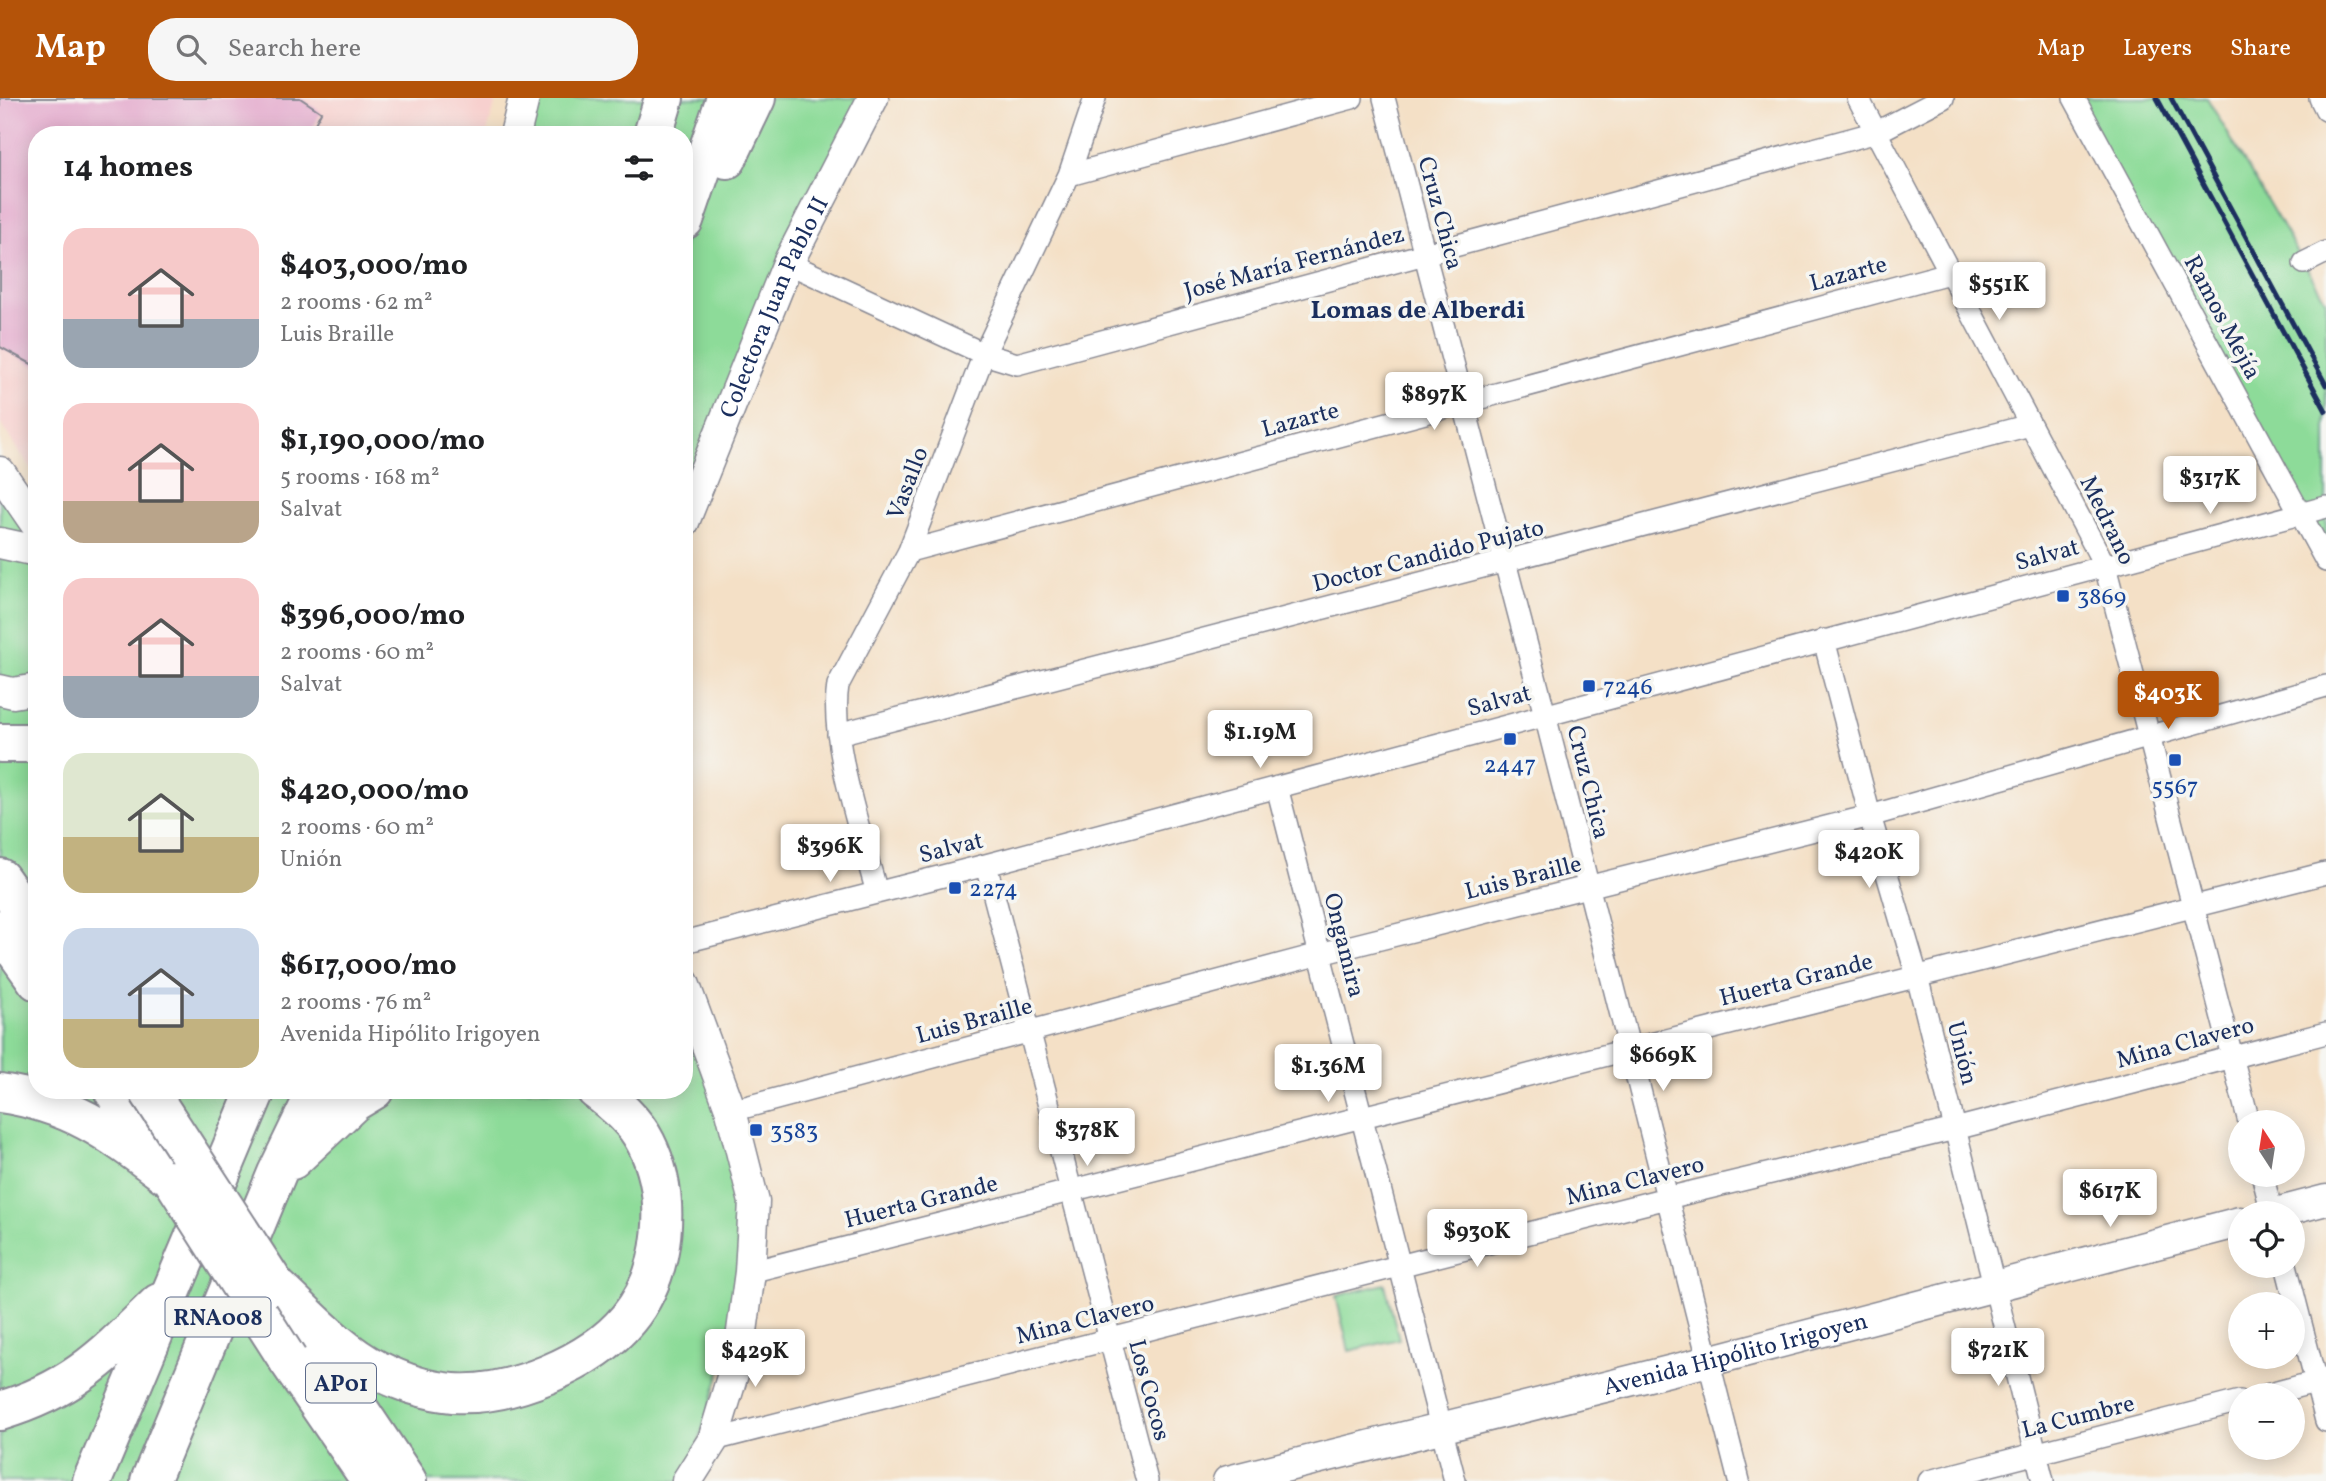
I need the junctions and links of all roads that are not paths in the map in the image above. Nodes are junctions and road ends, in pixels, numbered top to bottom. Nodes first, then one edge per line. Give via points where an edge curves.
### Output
1 (524, 98) edge
2 (664, 98) edge
3 (726, 98) edge
4 (756, 98) edge
5 (873, 98) edge
6 (1096, 98) edge
7 (1352, 98) edge
8 (1384, 98) edge
9 (1858, 98) edge
10 (1943, 98) edge
11 (2074, 98) edge
12 (2320, 98) edge
13 (2326, 110) edge
14 (517, 126) edge
15 (656, 126) edge
16 (1877, 132) junction
17 (1069, 175) junction
18 (693, 194) edge
19 (693, 204) edge
20 (2326, 251) edge
21 (1424, 254) junction
22 (788, 263) junction
23 (2304, 263) dead end
24 (1949, 273) junction
25 (985, 354) junction
26 (1464, 403) junction
27 (2030, 425) junction
28 (0, 472) edge
29 (693, 500) edge
30 (2326, 507) edge
31 (28, 513) edge
32 (2299, 514) junction
33 (0, 543) edge
34 (28, 549) edge
35 (909, 551) junction
36 (2326, 561) edge
37 (1505, 562) junction
38 (2105, 566) junction
39 (1824, 640) junction
40 (2326, 685) edge
41 (0, 690) edge
42 (28, 690) edge
43 (1545, 715) junction
44 (838, 734) junction
45 (2148, 737) junction
46 (0, 743) edge
47 (28, 743) edge
48 (1278, 788) junction
49 (1870, 816) junction
50 (986, 865) junction
51 (2326, 873) edge
52 (0, 878) edge
53 (1589, 887) junction
54 (877, 894) junction
55 (2193, 906) junction
56 (28, 917) edge
57 (0, 929) edge
58 (693, 940) edge
59 (1320, 954) junction
60 (28, 968) edge
61 (1917, 976) junction
62 (693, 1008) edge
63 (1030, 1032) junction
64 (2326, 1033) edge
65 (1630, 1049) junction
66 (2232, 1056) junction
67 (0, 1093) edge
68 (28, 1097) edge
69 (39, 1099) edge
70 (119, 1099) edge
71 (154, 1099) edge
72 (252, 1099) edge
73 (313, 1099) edge
74 (359, 1099) edge
75 (608, 1099) edge
76 (2246, 1110) edge
77 (731, 1111) junction
78 (1362, 1117) junction
79 (1955, 1129) junction
80 (277, 1173) junction
81 (173, 1180) junction
82 (1071, 1190) junction
83 (1667, 1198) junction
84 (2326, 1200) edge
85 (2305, 1205) edge
86 (2228, 1225) edge
87 (1401, 1267) junction
88 (750, 1272) junction
89 (2290, 1278) edge
90 (275, 1285) junction
91 (1993, 1285) junction
92 (171, 1292) junction
93 (1110, 1340) junction
94 (1709, 1361) junction
95 (2321, 1381) edge
96 (2228, 1404) edge
97 (0, 1410) edge
98 (2326, 1421) edge
99 (333, 1427) junction
100 (1441, 1427) junction
101 (713, 1440) junction
102 (2036, 1454) junction
103 (155, 1474) edge
104 (92, 1481) edge
105 (355, 1481) edge
106 (371, 1481) edge
107 (407, 1481) edge
108 (687, 1481) edge
109 (1147, 1481) edge
110 (1228, 1481) edge
111 (1455, 1481) edge
112 (1739, 1481) edge
113 (1929, 1481) edge
114 (2043, 1481) edge

1 - 14 main road
2 - 15 highway
3 - 18 highway
4 - 19 highway via 730,155
5 - 22 main road, Colectora Juan Pablo II
6 - 17 street, Vasallo
7 - 17 street
8 - 21 street, Cruz Chica
9 - 16 street, Medrano
10 - 16 street, José María Fernández
11 - 32 street, Ramos Mejía
12 - 13 street
16 - 21 street, José María Fernández
16 - 24 street, Medrano
17 - 25 street, Vasallo
20 - 23 street
21 - 25 street, José María Fernández via 1017,364
21 - 26 street, Cruz Chica
22 - 25 street, José María Fernández
22 - 29 main road, Colectora Juan Pablo II
24 - 26 street, Lazarte
24 - 27 street, Medrano
25 - 35 street, Vasallo
26 - 35 street, Lazarte
26 - 37 street, Cruz Chica
27 - 37 street, Doctor Candido Pujato
27 - 38 street, Medrano
28 - 31 main road
30 - 32 street, Salvat
32 - 36 street, Ramos Mejía
32 - 38 street, Salvat
33 - 34 main road
35 - 44 street, Vasallo via 838,685
37 - 43 street, Cruz Chica
37 - 44 street, Doctor Candido Pujato
38 - 39 street, Salvat
38 - 45 street, Medrano
39 - 43 street, Salvat
39 - 49 street, Unión
40 - 45 street, Luis Braille
41 - 42 main road
43 - 48 street, Salvat
43 - 53 street, Cruz Chica
44 - 54 street, Vasallo
45 - 49 street, Luis Braille
45 - 55 street, Medrano
46 - 47 highway
48 - 50 street, Salvat
48 - 59 street, Ongamira
49 - 53 street, Luis Braille
49 - 61 street, Unión
50 - 54 street, Salvat
50 - 63 street, Los Cocos
51 - 55 street, Huerta Grande
52 - 56 highway
53 - 59 street, Luis Braille
53 - 65 street, Cruz Chica
54 - 58 street, Salvat
55 - 61 street, Huerta Grande
55 - 66 street, Medrano
57 - 60 highway
59 - 63 street, Luis Braille
59 - 78 street, Ongamira
61 - 65 street, Huerta Grande
61 - 79 street, Unión
62 - 77 main road
63 - 77 street, Luis Braille
63 - 82 street, Los Cocos
64 - 66 street, Mina Clavero
65 - 78 street, Huerta Grande
65 - 83 street, Cruz Chica
66 - 76 street, Medrano
66 - 79 street, Mina Clavero
67 - 68 highway
69 - 81 highway via 87,1119
70 - 81 highway, AP01
71 - 90 highway, AP01, bridge
72 - 92 highway, RNA008
73 - 80 highway, RNA008
74 - 80 highway
75 - 90 highway via 622,1109 646,1143 659,1183 663,1216 659,1250 649,1283 629,1319 602,1345 569,1365 488,1391 453,1393 414,1384 376,1369 332,1338
77 - 88 main road via 754,1202
78 - 82 street, Huerta Grande
78 - 87 street, Ongamira
79 - 83 street, Mina Clavero
79 - 91 street, Unión
80 - 103 highway, RNA008
81 - 99 highway, AP01, bridge
82 - 88 street, Huerta Grande
82 - 93 street, Los Cocos
83 - 87 street, Mina Clavero
83 - 94 street, Cruz Chica
84 - 85 main road
86 - 91 main road, Avenida Hipólito Irigoyen
87 - 93 street, Mina Clavero
87 - 100 street, Ongamira
88 - 101 main road via 739,1354
89 - 95 street
90 - 107 highway, AP01
91 - 94 main road, Avenida Hipólito Irigoyen
91 - 102 street, Unión
92 - 97 highway via 69,1384
92 - 104 highway, RNA008
93 - 101 street, Mina Clavero
93 - 109 street, Los Cocos
94 - 100 main road, Avenida Hipólito Irigoyen
94 - 112 street, Cruz Chica
95 - 98 street
96 - 102 street, La Cumbre
99 - 105 highway
99 - 106 highway, AP01
100 - 110 main road, Avenida Hipólito Irigoyen
100 - 111 street, Ongamira
101 - 108 main road
102 - 113 street, La Cumbre
102 - 114 street, Unión

